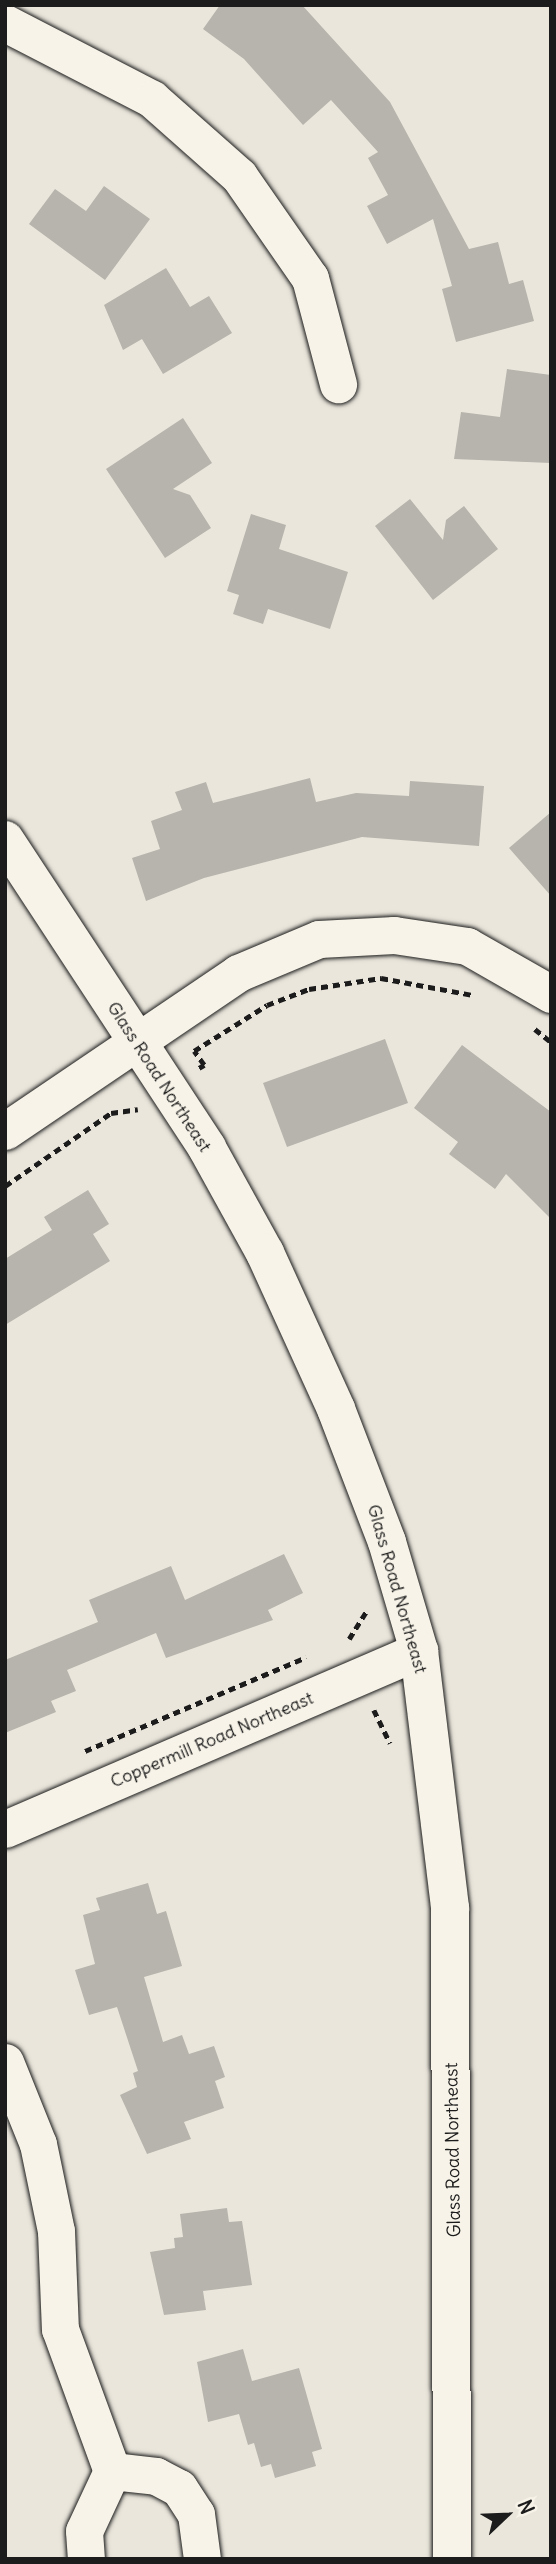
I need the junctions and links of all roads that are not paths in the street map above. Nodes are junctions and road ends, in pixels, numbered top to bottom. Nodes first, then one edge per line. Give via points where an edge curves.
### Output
1 (5, 23) edge
2 (338, 384) dead end
3 (5, 840) edge
4 (551, 994) edge
5 (133, 1038) junction
6 (5, 1131) edge
7 (419, 1651) junction
8 (5, 1829) edge
9 (5, 2062) edge
10 (112, 2471) junction
11 (86, 2559) edge
12 (202, 2559) edge
13 (452, 2559) edge

1 - 2 street via 152,99 239,176 310,278
3 - 5 street, Glass Road Northeast
4 - 5 street via 467,946 394,935 319,939 237,973
5 - 6 street
5 - 7 street, Glass Road Northeast via 265,1253 336,1409 387,1542
7 - 8 street, Coppermill Road Northeast
7 - 13 street, Glass Road Northeast via 450,1908
9 - 10 street via 38,2144 56,2231 60,2329
10 - 11 street via 84,2531
10 - 12 street via 156,2476 179,2488 196,2514

